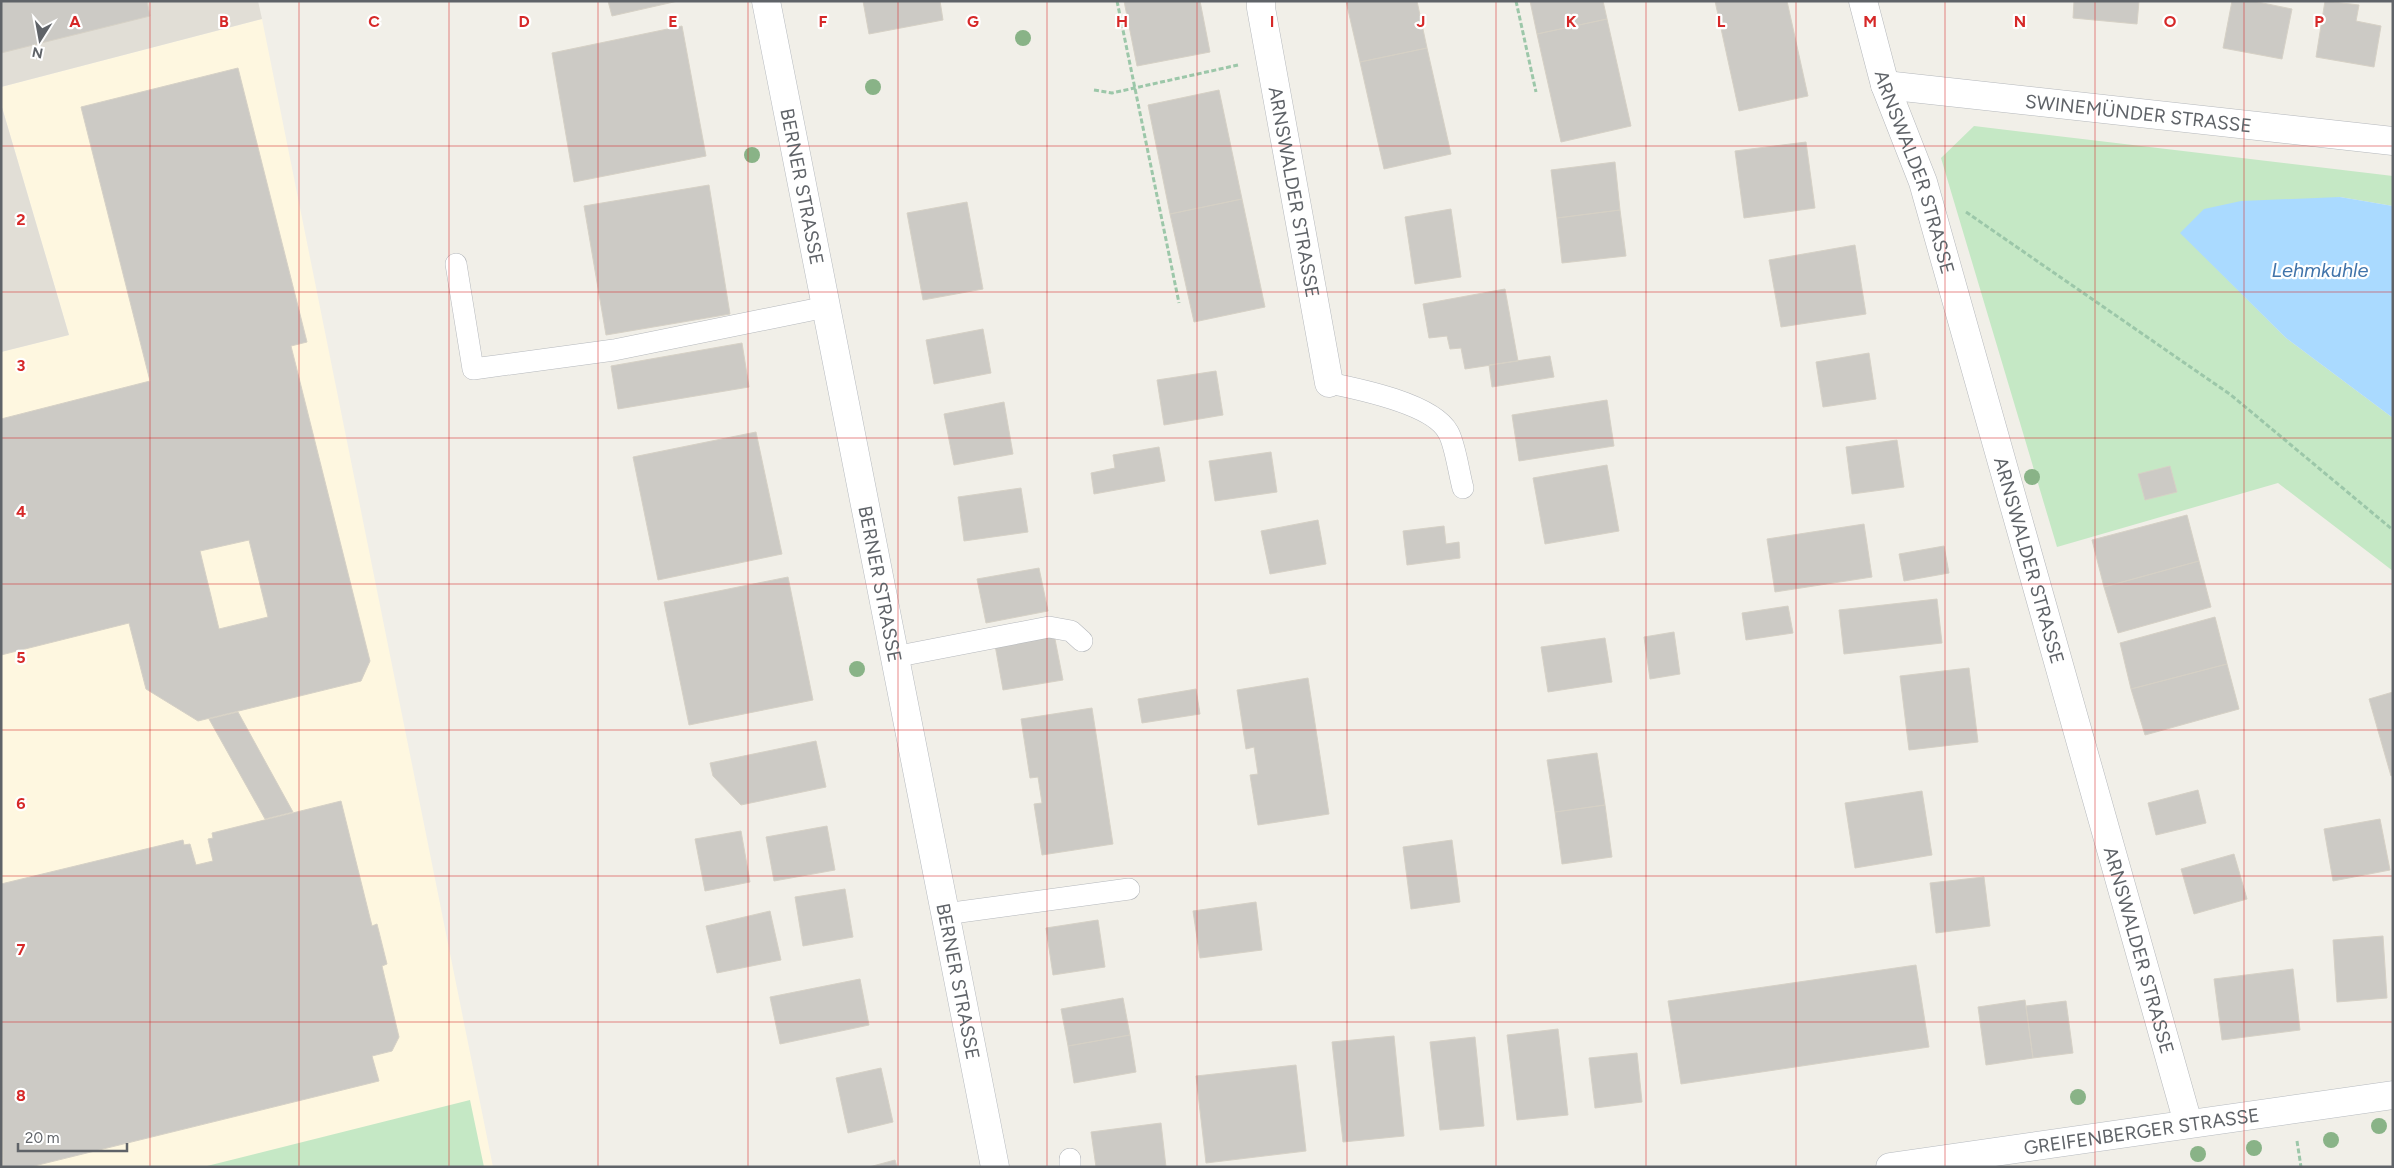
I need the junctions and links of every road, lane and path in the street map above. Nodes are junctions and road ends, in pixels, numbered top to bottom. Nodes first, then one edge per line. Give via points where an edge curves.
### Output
1 (766, 1) edge
2 (1116, 1) edge
3 (1261, 1) edge
4 (1516, 1) edge
5 (1863, 1) edge
6 (1270, 58) junction
7 (1885, 85) junction
8 (1135, 87) junction
9 (1094, 90) dead end
10 (1536, 92) dead end
11 (2393, 141) edge
12 (1963, 210) dead end
13 (456, 264) dead end
14 (1179, 303) dead end
15 (826, 307) junction
16 (1329, 383) joint
17 (1462, 488) dead end
18 (2393, 530) edge
19 (1082, 641) dead end
20 (894, 657) junction
21 (1129, 889) dead end
22 (945, 914) junction
23 (2393, 1095) edge
24 (2188, 1123) junction
25 (994, 1167) edge
26 (1890, 1167) edge

1 - 15 street, BERNER STRASSE
2 - 8 path
3 - 6 street, ARNSWALDER STRASSE
4 - 10 path
5 - 7 street, ARNSWALDER STRASSE
6 - 8 path
6 - 16 street, ARNSWALDER STRASSE
7 - 11 street, SWINEMÜNDER STRASSE
7 - 24 street, ARNSWALDER STRASSE via 1923,182
8 - 9 path via 1112,93
8 - 14 path
12 - 18 path via 2232,395
13 - 15 lane via 474,369 614,350
15 - 20 street, BERNER STRASSE
16 - 17 lane via 1369,390 1425,411 1438,421 1448,432
19 - 20 lane via 1071,631 1049,627
20 - 22 street, BERNER STRASSE
21 - 22 lane
22 - 25 street, BERNER STRASSE
23 - 24 street, GREIFENBERGER STRASSE
24 - 26 street, GREIFENBERGER STRASSE

